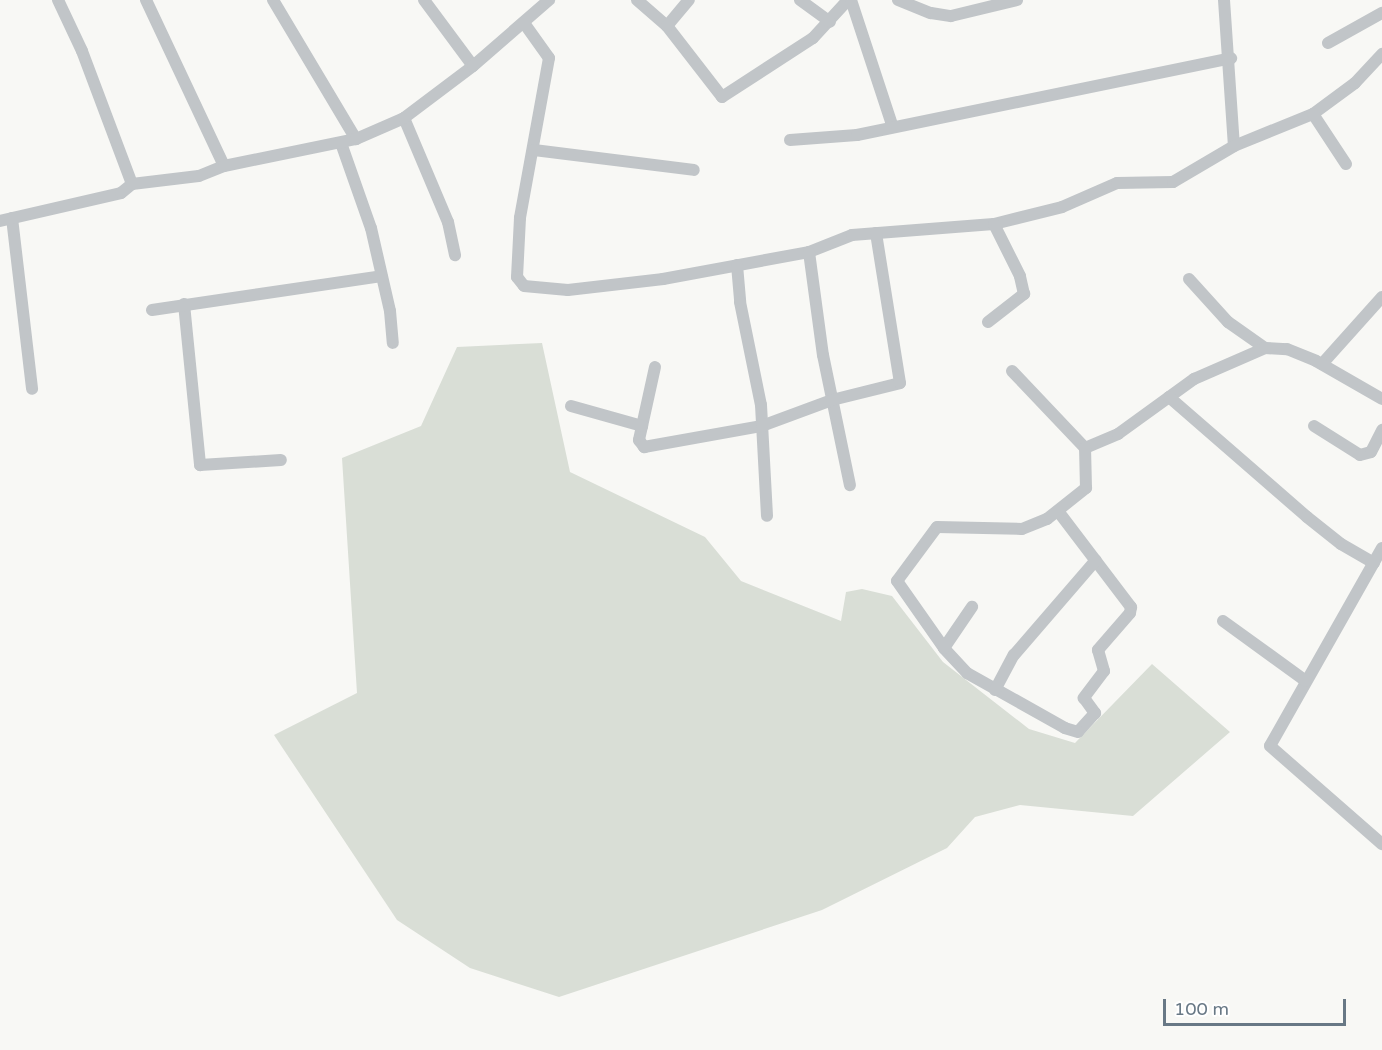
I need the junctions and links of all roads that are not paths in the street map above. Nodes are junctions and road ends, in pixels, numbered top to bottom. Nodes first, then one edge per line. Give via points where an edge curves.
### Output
1 (58, 0) edge
2 (146, 0) edge
3 (273, 0) edge
4 (424, 0) edge
5 (549, 0) edge
6 (638, 0) edge
7 (689, 0) edge
8 (800, 0) edge
9 (850, 0) edge
10 (898, 0) edge
11 (1017, 0) edge
12 (1224, 0) edge
13 (1382, 13) edge
14 (830, 22) junction
15 (524, 23) junction
16 (667, 26) junction
17 (1328, 42) dead end
18 (1382, 54) edge
19 (1231, 58) junction
20 (473, 66) junction
21 (1313, 114) junction
22 (404, 118) junction
23 (892, 124) junction
24 (356, 139) junction
25 (790, 140) dead end
26 (340, 143) junction
27 (1234, 146) junction
28 (534, 150) junction
29 (1346, 164) dead end
30 (224, 166) junction
31 (694, 170) dead end
32 (132, 184) junction
33 (6, 219) edge
34 (994, 224) junction
35 (876, 233) junction
36 (809, 252) junction
37 (455, 255) dead end
38 (737, 265) junction
39 (382, 276) junction
40 (1189, 279) dead end
41 (1382, 297) edge
42 (184, 304) junction
43 (152, 310) dead end
44 (988, 322) dead end
45 (393, 343) dead end
46 (1265, 348) junction
47 (1322, 364) junction
48 (655, 367) dead end
49 (1012, 371) dead end
50 (32, 389) dead end
51 (1169, 397) junction
52 (1382, 399) edge
53 (832, 400) junction
54 (571, 406) dead end
55 (642, 426) junction
56 (762, 426) junction
57 (1314, 426) dead end
58 (1382, 430) edge
59 (1085, 448) junction
60 (281, 460) dead end
61 (850, 485) dead end
62 (1058, 511) junction
63 (767, 516) dead end
64 (1382, 548) edge
65 (1096, 560) junction
66 (1374, 563) junction
67 (972, 606) dead end
68 (1222, 621) dead end
69 (944, 648) junction
70 (1306, 681) junction
71 (995, 690) junction
72 (1382, 844) edge

1 - 32 street via 82,51
2 - 30 street
3 - 24 street
4 - 20 street
5 - 15 street
6 - 16 street
7 - 16 street
8 - 14 street
9 - 14 street
9 - 23 street
10 - 11 street via 931,14 951,16
12 - 19 street
13 - 17 street
14 - 16 street via 813,38 722,97
15 - 20 street
15 - 28 street via 549,58
18 - 21 street via 1355,83
19 - 23 street
19 - 27 street
20 - 22 street
21 - 27 street
21 - 29 street
22 - 24 street
22 - 37 street via 448,222
23 - 25 street via 857,135
24 - 26 street
26 - 30 street
26 - 39 street via 371,228
27 - 34 street via 1173,182 1117,183 1062,207
28 - 31 street
28 - 38 street via 520,218 517,277 524,286 568,290
30 - 32 street via 199,176
32 - 33 street via 121,193
33 - 50 street
34 - 35 street
34 - 44 street via 1020,276 1024,294
35 - 36 street via 852,235
35 - 53 street via 900,383
36 - 38 street
36 - 53 street
38 - 56 street
39 - 42 street
39 - 45 street
40 - 46 street via 1228,322
41 - 47 street
42 - 43 street
42 - 60 street via 200,465
46 - 47 street via 1287,349
46 - 51 street via 1226,363
47 - 52 street
48 - 55 street
49 - 59 street
51 - 59 street via 1118,434
51 - 66 street via 1307,517 1341,544
53 - 56 street
53 - 61 street
54 - 55 street
55 - 56 street via 640,445 644,447
56 - 63 street
57 - 58 street via 1360,455 1371,452
59 - 62 street via 1086,488
62 - 65 street
62 - 69 street via 1022,529 937,527 897,581
64 - 66 street
65 - 71 street via 1014,655
65 - 71 street via 1128,602 1131,613 1098,650 1104,671 1085,694 1085,702 1095,713 1084,729 1065,729
66 - 70 street
67 - 69 street
68 - 70 street
69 - 71 street via 967,673
70 - 72 street via 1270,746

